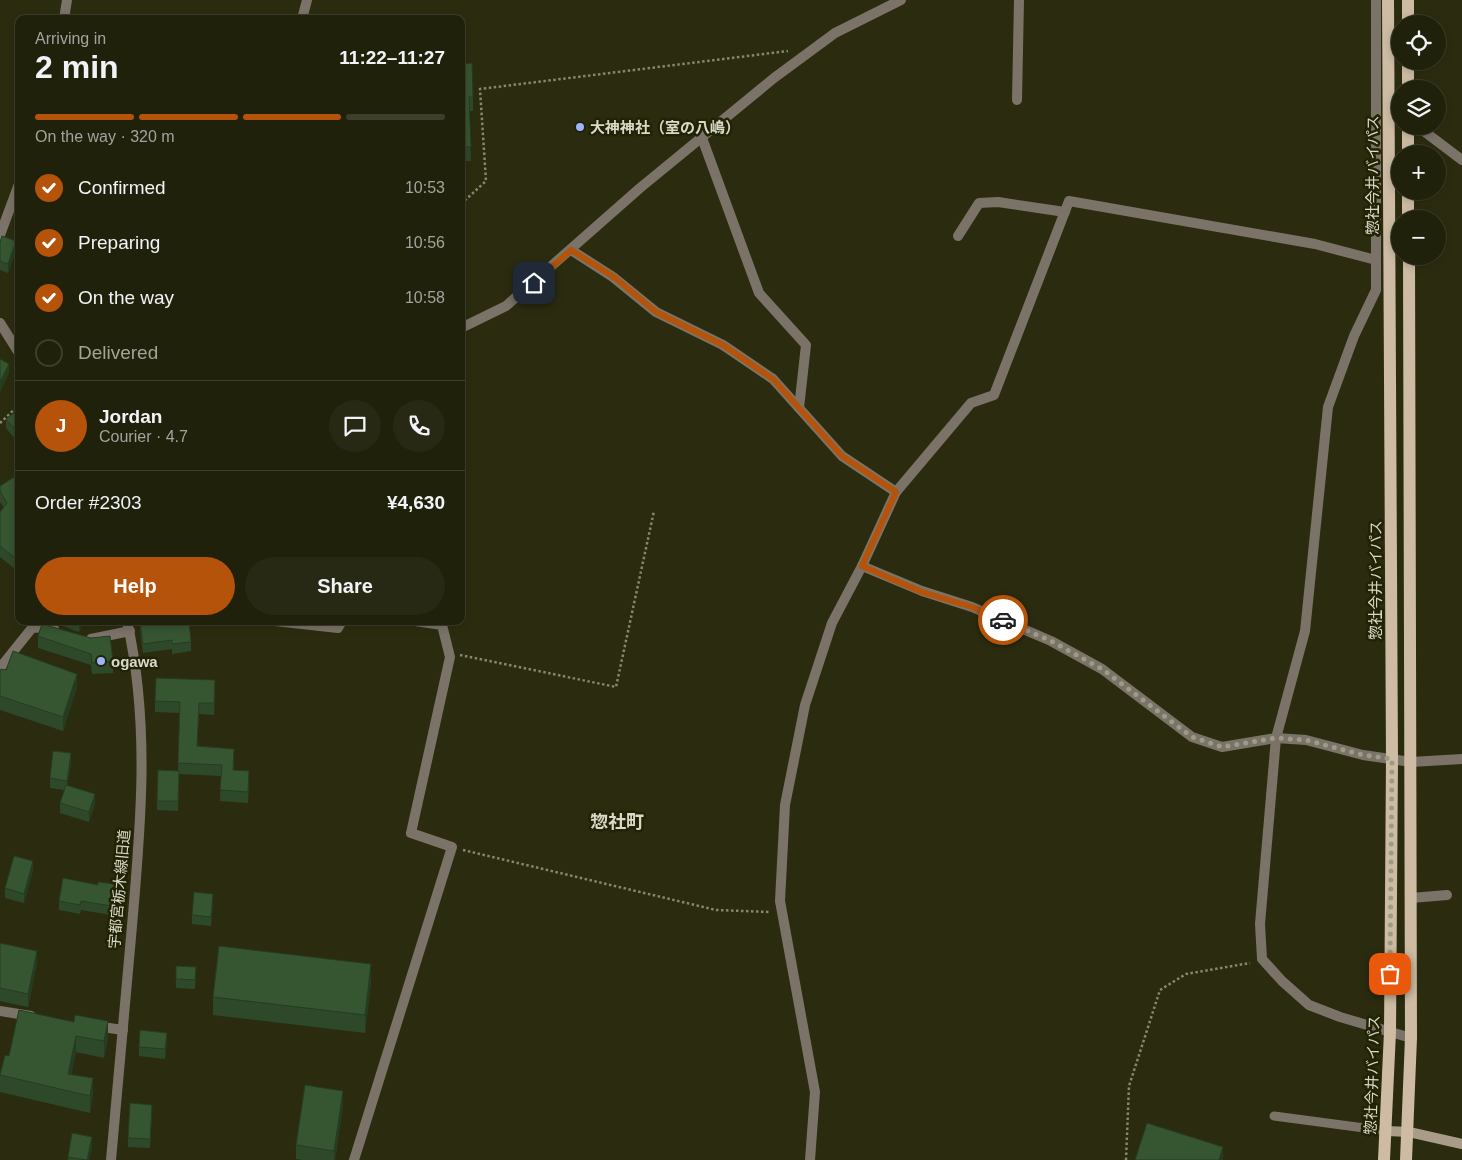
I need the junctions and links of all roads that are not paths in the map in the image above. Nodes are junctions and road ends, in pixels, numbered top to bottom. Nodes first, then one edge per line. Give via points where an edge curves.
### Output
1 (67, 0) edge
2 (307, 0) edge
3 (901, 0) edge
4 (1020, 0) edge
5 (1408, 0) edge
6 (1381, 3) edge
7 (65, 15) edge
8 (303, 15) edge
9 (1408, 15) edge
10 (1391, 88) edge
11 (1017, 100) dead end
12 (1394, 135) edge
13 (1429, 135) edge
14 (702, 138) junction
15 (1462, 160) edge
16 (15, 195) edge
17 (1065, 212) junction
18 (0, 236) edge
19 (958, 236) dead end
20 (571, 250) junction
21 (1376, 260) junction
22 (1409, 265) edge
23 (0, 323) edge
24 (465, 326) edge
25 (15, 347) edge
26 (799, 408) junction
27 (896, 492) junction
28 (862, 566) junction
29 (311, 625) edge
30 (340, 625) edge
31 (442, 625) edge
32 (129, 626) edge
33 (63, 633) edge
34 (78, 638) edge
35 (0, 668) edge
36 (1276, 738) junction
37 (1392, 759) junction
38 (1462, 759) edge
39 (1411, 762) junction
40 (1448, 895) dead end
41 (1411, 898) junction
42 (0, 1011) edge
43 (46, 1018) edge
44 (84, 1024) edge
45 (123, 1030) junction
46 (1390, 1032) junction
47 (1410, 1038) junction
48 (1274, 1116) dead end
49 (1387, 1131) junction
50 (1409, 1132) junction
51 (1462, 1144) edge
52 (111, 1160) edge
53 (354, 1160) edge
54 (810, 1160) edge
55 (1384, 1160) edge
56 (1406, 1160) edge

1 - 7 street
2 - 8 street
3 - 14 street via 850,24 815,48
4 - 11 street
5 - 9 main road
6 - 10 main road, 惣社今井バイパス
6 - 21 street
12 - 37 main road, 惣社今井バイパス
13 - 15 street
14 - 20 street
14 - 26 street via 759,293 806,345
16 - 18 street
17 - 19 street via 998,202 979,204
17 - 21 street via 1069,201 1315,244
17 - 27 street via 994,395 971,403
20 - 24 street via 506,306
20 - 26 street via 614,277 656,312 723,345 773,379
21 - 36 street via 1376,290 1354,336 1328,407 1305,631
22 - 39 main road
23 - 25 street
26 - 27 street via 842,456
27 - 28 street
28 - 36 street via 1051,641 1102,669 1192,737 1222,747
28 - 54 street via 832,623 805,705 785,805 780,861 780,900 815,1092
29 - 30 street via 338,628
31 - 53 street via 450,657 411,833 452,847
32 - 34 street via 94,639
32 - 45 street, 宇都宮栃木線旧道 via 143,736 139,846
33 - 35 street via 48,627 32,628
36 - 37 street via 1306,740
36 - 46 street via 1260,924 1264,960 1309,1005 1340,1018
37 - 39 street
37 - 46 main road, 惣社今井バイパス
38 - 39 street
39 - 41 main road
40 - 41 street
41 - 47 main road
42 - 43 street
44 - 45 street
45 - 52 street, 宇都宮栃木線旧道
46 - 47 street
46 - 49 main road, 惣社今井バイパス
47 - 50 main road
48 - 49 lane
49 - 50 main road
49 - 55 main road, 惣社今井バイパス
50 - 51 main road
50 - 56 main road

